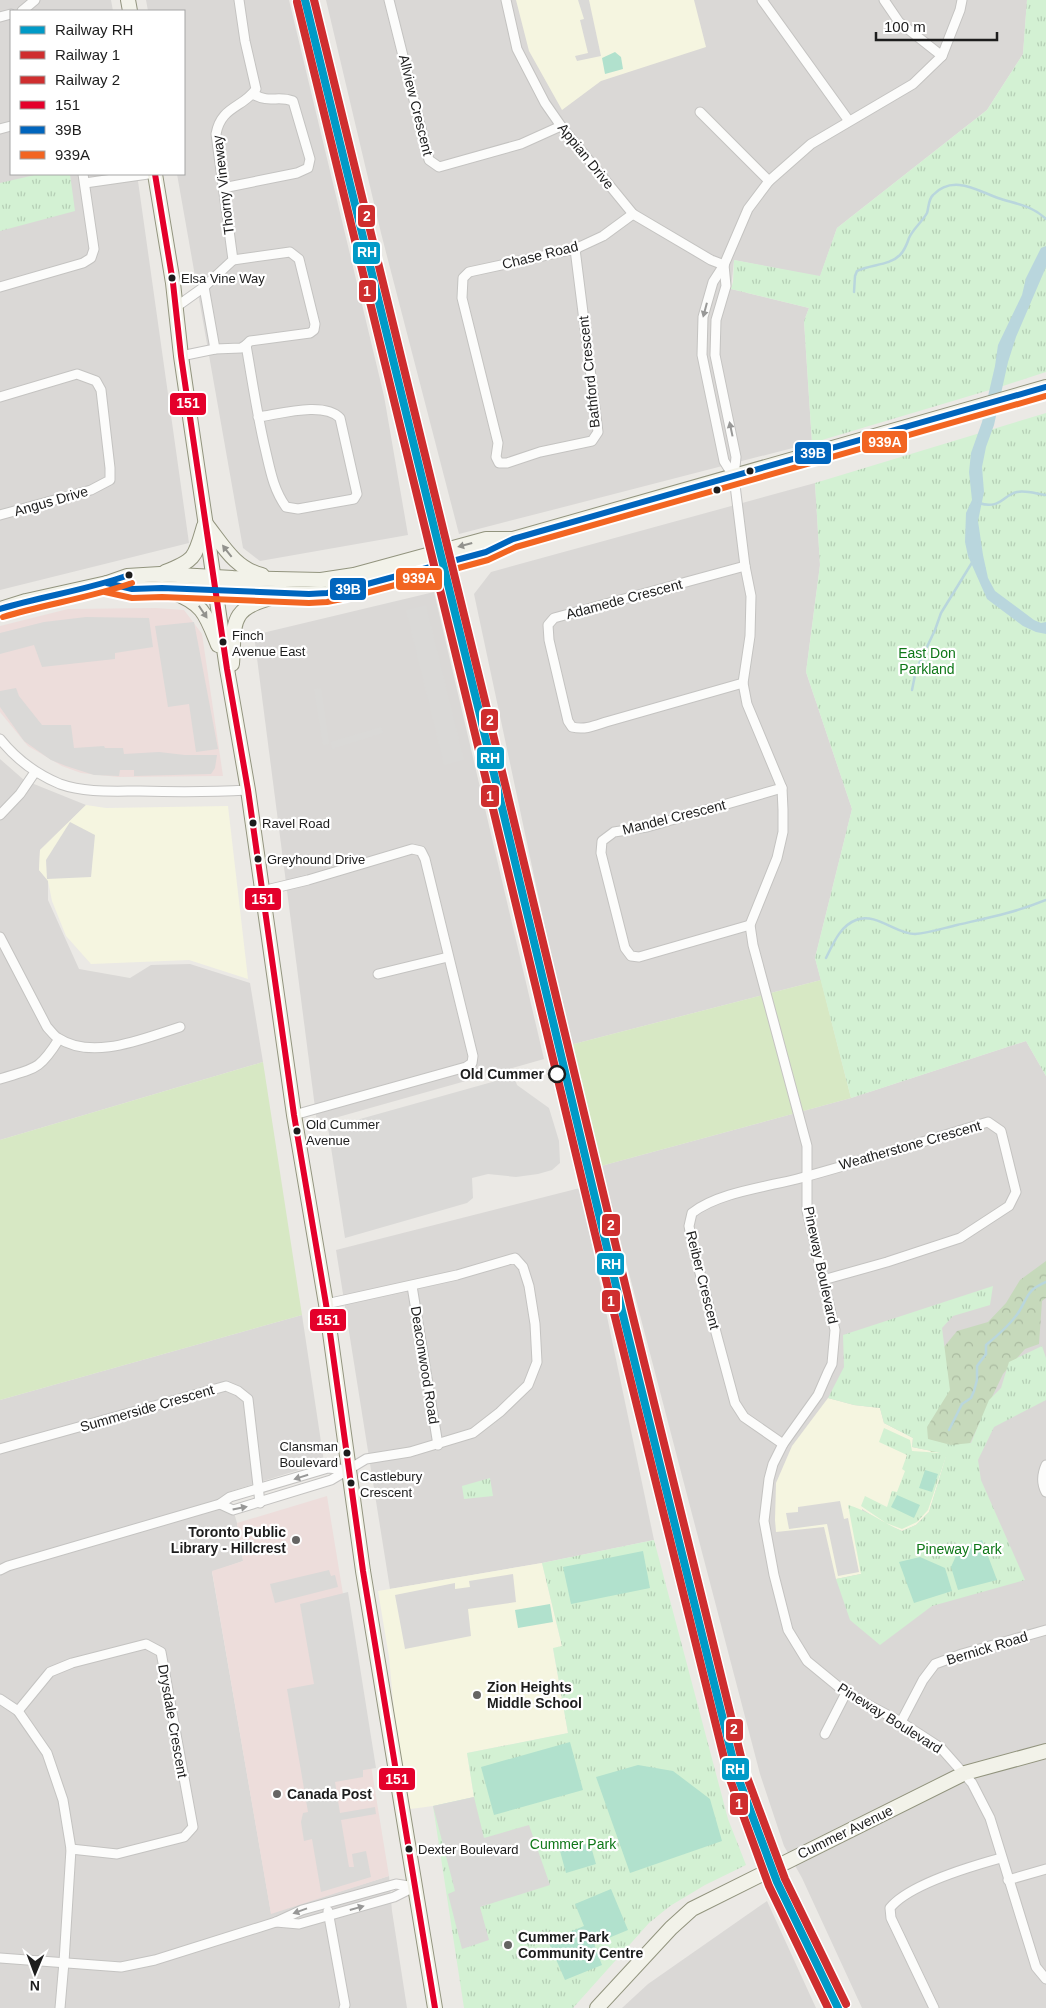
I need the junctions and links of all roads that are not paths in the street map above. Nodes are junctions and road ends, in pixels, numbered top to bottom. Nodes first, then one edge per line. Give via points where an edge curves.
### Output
1 (34, 0) edge
2 (239, 0) edge
3 (389, 0) edge
4 (506, 0) edge
5 (762, 0) edge
6 (884, 0) edge
7 (962, 0) edge
8 (23, 10) edge
9 (942, 56) junction
10 (253, 94) junction
11 (700, 112) dead end
12 (849, 121) junction
13 (561, 126) junction
14 (83, 175) edge
15 (142, 175) edge
16 (155, 175) edge
17 (769, 181) junction
18 (85, 184) junction
19 (223, 188) junction
20 (634, 214) junction
21 (575, 249) junction
22 (233, 260) junction
23 (724, 265) junction
24 (470, 272) joint
25 (204, 286) junction
26 (0, 287) edge
27 (176, 307) junction
28 (246, 345) junction
29 (215, 350) junction
30 (181, 356) junction
31 (1046, 387) edge
32 (0, 397) edge
33 (258, 417) junction
34 (734, 477) junction
35 (0, 515) edge
36 (205, 523) junction
37 (513, 539) junction
38 (744, 566) junction
39 (160, 574) junction
40 (284, 580) junction
41 (107, 584) junction
42 (214, 584) junction
43 (162, 588) junction
44 (293, 594) junction
45 (0, 609) edge
46 (227, 669) junction
47 (743, 683) junction
48 (230, 687) junction
49 (0, 739) edge
50 (35, 772) junction
51 (782, 788) junction
52 (248, 790) junction
53 (0, 815) edge
54 (262, 891) junction
55 (750, 925) junction
56 (0, 937) edge
57 (448, 957) junction
58 (378, 974) dead end
59 (180, 1027) dead end
60 (59, 1038) junction
61 (0, 1079) edge
62 (294, 1115) junction
63 (807, 1175) junction
64 (823, 1280) junction
65 (412, 1286) junction
66 (326, 1304) junction
67 (783, 1444) junction
68 (438, 1445) junction
69 (0, 1449) edge
70 (1046, 1465) edge
71 (348, 1470) junction
72 (258, 1489) junction
73 (1046, 1492) edge
74 (260, 1503) junction
75 (220, 1504) junction
76 (0, 1570) edge
77 (1046, 1630) edge
78 (846, 1693) junction
79 (0, 1699) edge
80 (18, 1711) junction
81 (901, 1722) junction
82 (825, 1734) dead end
83 (1046, 1751) edge
84 (965, 1773) junction
85 (71, 1849) junction
86 (1001, 1858) junction
87 (1046, 1869) edge
88 (1008, 1880) junction
89 (415, 1887) junction
90 (327, 1904) junction
91 (329, 1916) junction
92 (276, 1922) junction
93 (0, 1958) edge
94 (64, 1962) junction
95 (1046, 1979) edge
96 (60, 2008) edge
97 (344, 2008) edge
98 (435, 2008) edge
99 (597, 2008) edge
100 (934, 2008) edge

1 - 8 street
2 - 10 street via 256,89
3 - 13 street, Allview Crescent via 429,160 439,167 521,144
4 - 13 street, Appian Drive via 517,49
5 - 12 street
6 - 9 street via 899,22
7 - 9 street
9 - 12 street via 913,84
10 - 19 street, Thorny Vineway via 232,107 218,123 216,134
10 - 19 street via 263,100 293,101 310,159 308,168
11 - 17 street
12 - 17 street via 811,144
13 - 20 street, Appian Drive
14 - 18 street
15 - 18 street
16 - 27 main road
17 - 23 street via 748,209
18 - 26 street via 94,249 91,258
19 - 22 street, Thorny Vineway
20 - 21 street, Chase Road via 603,236
20 - 23 street, Appian Drive
21 - 24 street, Chase Road
21 - 24 street, Bathford Crescent via 598,432 592,440 506,463 499,463 496,457 498,443 462,298 464,278
22 - 25 street
22 - 28 street via 290,252 299,259 315,324 310,333 250,341
34 -> 23 street via 736,457 715,355 716,320 726,286
23 -> 34 street via 713,282 703,317 702,355 724,461
25 - 27 street
25 - 29 street
27 - 30 main road
28 - 29 street
28 - 33 street
29 - 30 street
30 - 36 main road
31 - 34 main road
32 - 35 street, Angus Drive via 77,374 96,381 101,390 110,480 92,490
33 - 33 street via 275,488 286,506 298,509 354,499 357,494 340,418 335,413 315,409
34 - 37 main road
34 - 38 street
36 - 39 main road via 195,556 185,564
40 -> 36 main road via 241,567
36 - 42 main road
37 -> 40 main road via 486,539 354,575 321,580
37 - 44 main road via 486,552 345,590
38 - 47 street via 752,596
38 - 47 street, Adamede Crescent via 554,618 548,625 568,721 572,727 592,727
39 - 41 main road via 127,576
39 - 42 main road
40 - 42 main road
41 - 43 main road via 132,589
41 - 45 main road
42 - 43 main road
42 - 44 main road
42 - 46 main road
43 -> 46 main road via 199,606 209,622
44 - 48 main road via 254,603 237,617
46 - 48 main road
47 - 51 street via 747,704
48 - 52 main road
49 - 50 street via 11,753
50 - 52 street via 62,784 98,791
50 - 53 street
51 - 55 street via 783,832 777,858
51 - 55 street, Mandel Crescent via 647,827 614,832 602,841 601,854 625,948 631,956 639,957
52 - 54 main road
54 - 57 street via 412,849 421,851
54 - 62 main road
55 - 63 street, Pineway Boulevard via 807,1146
56 - 60 street via 47,1027
57 - 58 street
57 - 62 street via 473,1056 472,1063
59 - 60 street via 115,1047 86,1048
60 - 61 street via 37,1068
62 - 66 main road
63 - 64 street, Pineway Boulevard via 807,1211
63 - 64 street, Weatherstone Crescent via 988,1122 1001,1131 1016,1192 1009,1206 960,1238
63 - 67 street, Reiber Crescent via 702,1205 692,1213 689,1226 734,1403 744,1417
64 - 67 street, Pineway Boulevard via 835,1330 832,1364 818,1395
65 - 66 street
65 - 68 street, Deaconwood Road
65 - 68 street via 514,1258 523,1267 529,1286 537,1362 528,1386 473,1433
66 - 71 main road
67 - 78 street, Pineway Boulevard via 773,1464 764,1521 774,1575 788,1630 807,1661
68 - 71 street via 366,1459
69 - 72 street, Summerside Crescent via 226,1386 248,1399
70 - 73 street via 1042,1473
71 -> 72 street via 328,1468
71 - 74 street via 331,1480
71 - 89 main road
72 - 74 street, Summerside Crescent
72 - 75 street via 230,1497
75 -> 74 street via 233,1510
75 - 76 street
77 - 81 street, Bernick Road via 935,1664
78 - 81 street, Pineway Boulevard
78 - 82 street
79 - 80 street
80 - 85 street via 47,1753 63,1800
80 - 85 street, Drysdale Crescent via 50,1672 146,1644 161,1652 193,1827 184,1837 117,1854
81 - 84 street, Pineway Boulevard via 941,1748
83 - 84 main road, Cummer Avenue
84 - 86 street, Pineway Boulevard via 990,1818
84 - 99 main road, Cummer Avenue via 692,1909
85 - 94 street
86 - 88 street, Pineway Boulevard
86 - 100 street via 960,1870 906,1894 890,1908 891,1918
87 - 88 street
88 - 95 street, Pineway Boulevard via 1036,1967
89 - 90 street via 396,1884
91 -> 89 street via 394,1897
89 - 98 main road
90 - 91 street
90 -> 92 street via 302,1910
91 - 92 street via 299,1924
91 - 97 street
92 - 94 street via 155,1960 121,1967
93 - 94 street
94 - 96 street

